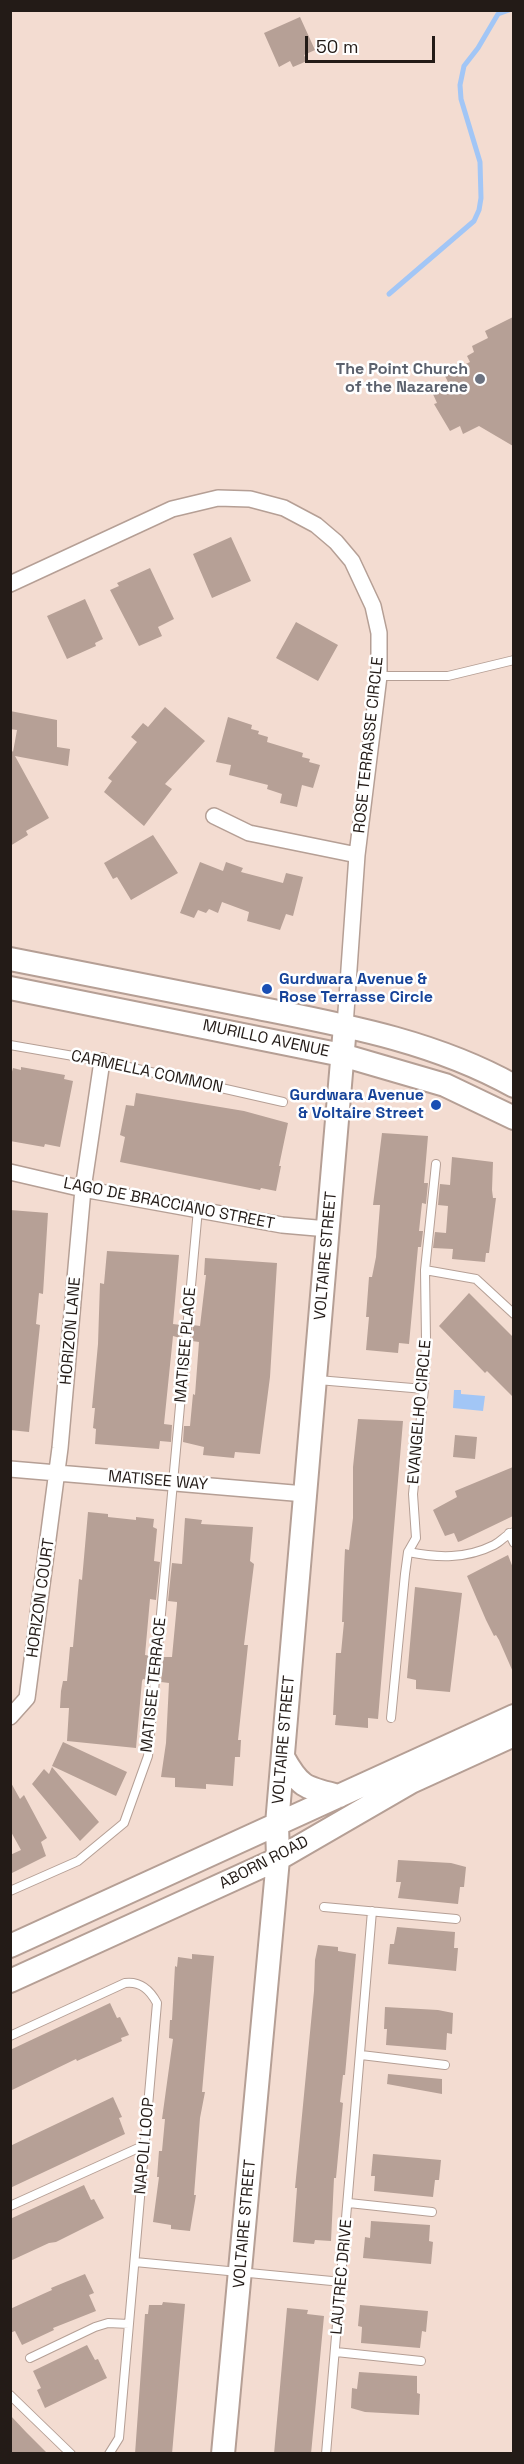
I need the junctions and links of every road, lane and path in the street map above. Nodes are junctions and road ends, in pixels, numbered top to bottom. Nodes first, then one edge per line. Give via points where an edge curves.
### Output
1 (10, 584) edge
2 (513, 660) edge
3 (379, 676) junction
4 (214, 816) dead end
5 (357, 855) junction
6 (10, 959) edge
7 (10, 988) edge
8 (345, 1026) junction
9 (10, 1045) edge
10 (342, 1055) junction
11 (102, 1061) junction
12 (513, 1086) edge
13 (283, 1102) dead end
14 (513, 1118) edge
15 (436, 1164) dead end
16 (10, 1172) edge
17 (83, 1189) junction
18 (199, 1209) junction
19 (328, 1229) junction
20 (425, 1270) junction
21 (513, 1314) edge
22 (315, 1380) junction
23 (424, 1389) junction
24 (10, 1468) edge
25 (57, 1473) junction
26 (174, 1483) junction
27 (305, 1494) junction
28 (511, 1532) edge
29 (513, 1543) edge
30 (408, 1552) junction
31 (513, 1716) edge
32 (10, 1717) edge
33 (391, 1718) dead end
34 (513, 1735) edge
35 (283, 1758) junction
36 (339, 1796) junction
37 (277, 1824) junction
38 (278, 1859) junction
39 (10, 1891) edge
40 (324, 1907) dead end
41 (372, 1911) junction
42 (456, 1919) dead end
43 (10, 1946) edge
44 (10, 1982) edge
45 (10, 2036) edge
46 (361, 2055) junction
47 (445, 2065) dead end
48 (145, 2145) junction
49 (349, 2202) junction
50 (10, 2206) edge
51 (432, 2212) dead end
52 (135, 2262) junction
53 (240, 2274) junction
54 (342, 2282) junction
55 (129, 2324) junction
56 (336, 2352) junction
57 (30, 2358) dead end
58 (421, 2361) dead end
59 (10, 2395) edge
60 (71, 2454) edge
61 (109, 2454) edge
62 (223, 2454) edge
63 (326, 2454) edge

1 - 3 street, ROSE TERRASSE CIRCLE via 172,509 218,498 250,499 284,508 316,525 352,561 373,606 379,633
2 - 3 lane via 448,676
3 - 5 street, ROSE TERRASSE CIRCLE
4 - 5 street via 249,833
5 - 8 street, ROSE TERRASSE CIRCLE
6 - 8 main road, MURILLO AVENUE
7 - 10 main road, MURILLO AVENUE
8 - 10 main road, VOLTAIRE STREET
8 - 12 main road, MURILLO AVENUE via 447,1056
9 - 11 lane, CARMELLA COMMON
10 - 14 main road, MURILLO AVENUE via 445,1085
10 - 19 main road, VOLTAIRE STREET
11 - 13 lane, CARMELLA COMMON
11 - 17 street, HORIZON LANE
15 - 20 lane, EVANGELHO CIRCLE
16 - 17 street, LAGO DE BRACCIANO STREET
17 - 18 street, LAGO DE BRACCIANO STREET
17 - 25 street, HORIZON LANE
18 - 19 street, LAGO DE BRACCIANO STREET via 282,1225
18 - 26 lane, MATISEE PLACE
19 - 22 main road, VOLTAIRE STREET
20 - 21 lane via 476,1280
20 - 23 lane, EVANGELHO CIRCLE
22 - 23 lane
22 - 27 main road, VOLTAIRE STREET
23 - 30 lane, EVANGELHO CIRCLE via 413,1494 416,1538
24 - 25 street, MATISEE WAY
25 - 26 street, MATISEE WAY
25 - 32 street, HORIZON COURT via 27,1698
26 - 27 street, MATISEE WAY
26 - 39 lane, MATISEE TERRACE via 148,1756 124,1823 78,1861
27 - 35 main road, VOLTAIRE STREET
28 - 29 lane
28 - 30 lane via 496,1544 448,1558
30 - 33 lane, EVANGELHO CIRCLE
31 - 36 main road, ABORN ROAD
34 - 38 main road, ABORN ROAD via 411,1782
35 - 36 main road via 300,1783
35 - 37 main road, VOLTAIRE STREET
36 - 37 main road, ABORN ROAD
37 - 38 main road, VOLTAIRE STREET
37 - 43 main road, ABORN ROAD
38 - 44 main road, ABORN ROAD
38 - 53 main road, VOLTAIRE STREET
40 - 41 lane
41 - 42 lane
41 - 46 lane, LAUTREC DRIVE
45 - 48 lane, NAPOLI LOOP via 125,1983 143,1985 157,2003
46 - 47 lane
46 - 49 lane, LAUTREC DRIVE
48 - 50 lane
48 - 52 lane, NAPOLI LOOP
49 - 51 lane, LAUTREC DRIVE
49 - 54 lane, LAUTREC DRIVE
52 - 53 lane
52 - 55 lane, NAPOLI LOOP
53 - 54 lane
53 - 62 main road, VOLTAIRE STREET
54 - 56 lane, LAUTREC DRIVE
55 - 57 lane via 95,2327
55 - 61 lane, NAPOLI LOOP via 119,2438
56 - 58 lane, LAUTREC DRIVE
56 - 63 lane, LAUTREC DRIVE
59 - 60 lane

